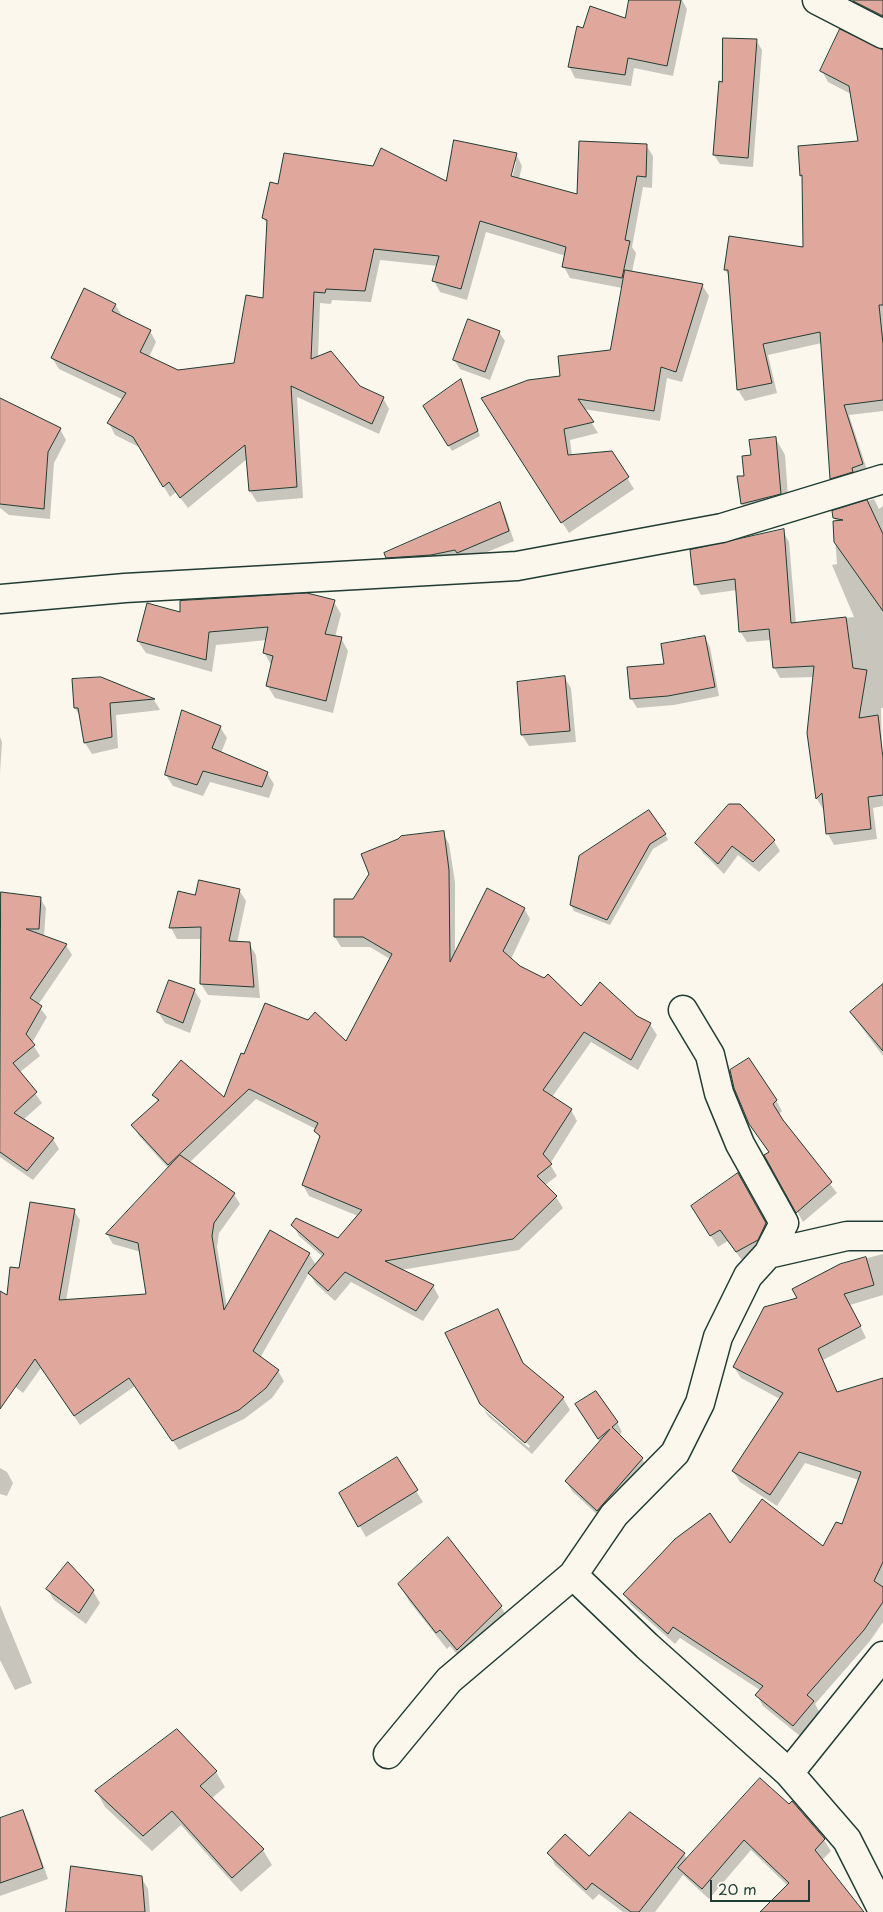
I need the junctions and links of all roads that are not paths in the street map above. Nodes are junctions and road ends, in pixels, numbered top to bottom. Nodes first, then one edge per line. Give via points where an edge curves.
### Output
1 (817, 0) edge
2 (883, 34) edge
3 (883, 479) edge
4 (0, 600) edge
5 (683, 1010) dead end
6 (883, 1236) edge
7 (768, 1254) junction
8 (574, 1575) junction
9 (883, 1656) edge
10 (388, 1754) dead end
11 (789, 1773) junction
12 (883, 1911) edge

1 - 2 street
3 - 4 street via 722,528 517,566 125,588
5 - 7 street via 710,1055 719,1093 740,1144 784,1223
6 - 7 street via 847,1236
7 - 8 street via 748,1276 718,1336 700,1403 675,1453 614,1515
8 - 10 street via 449,1680
8 - 11 street via 647,1646
9 - 11 street
11 - 12 street via 846,1840

